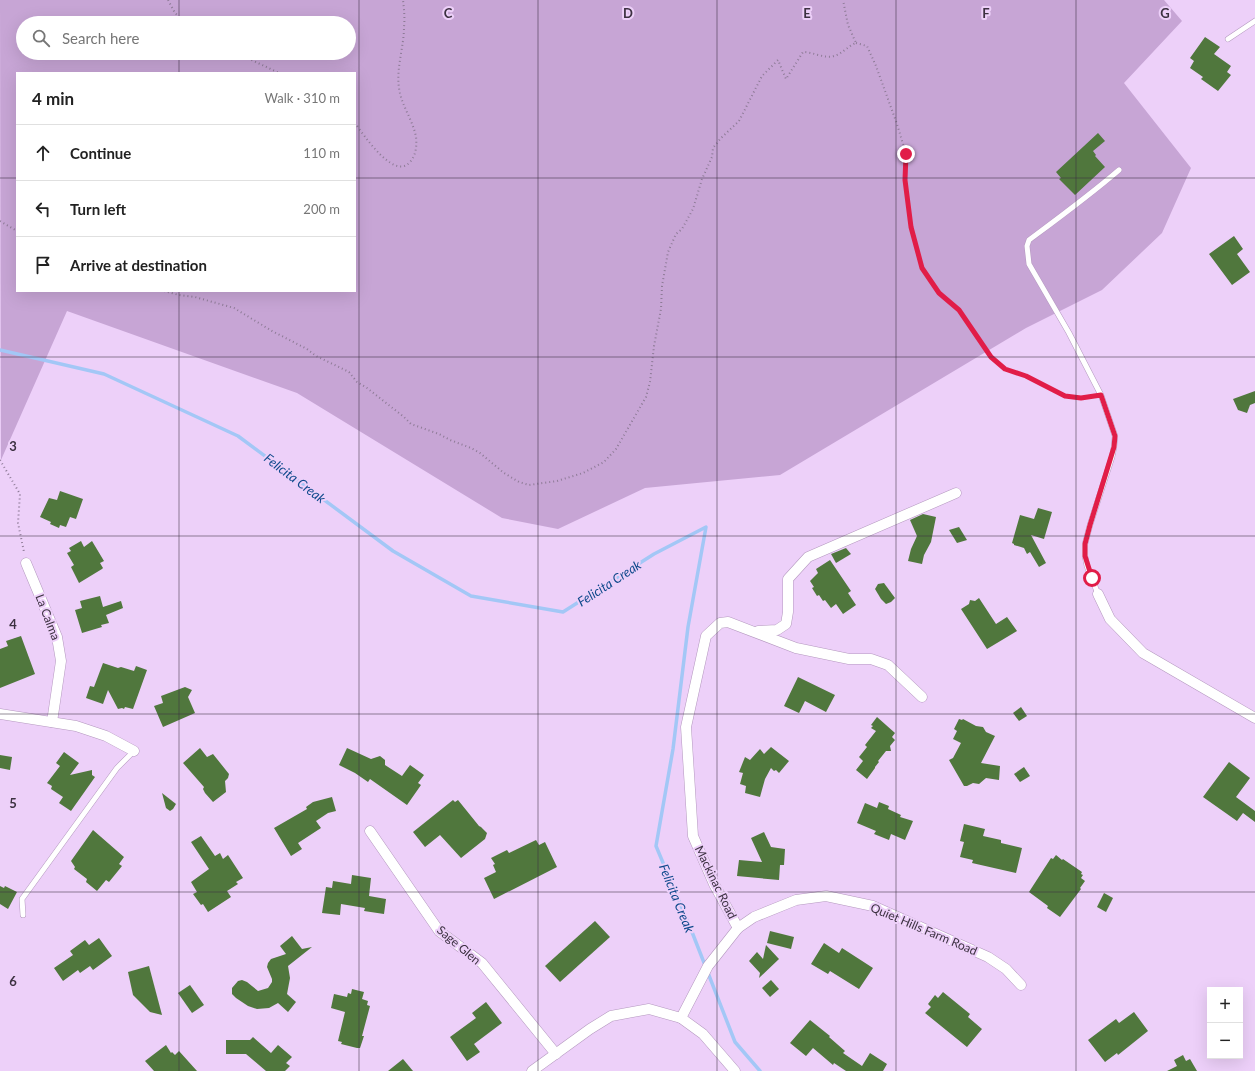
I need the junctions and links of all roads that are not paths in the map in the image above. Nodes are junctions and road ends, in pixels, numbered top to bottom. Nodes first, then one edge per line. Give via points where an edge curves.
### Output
1 (1255, 21) edge
2 (1228, 39) dead end
3 (1119, 170) dead end
4 (956, 493) dead end
5 (26, 563) road end
6 (1098, 594) joint
7 (754, 632) junction
8 (922, 697) dead end
9 (0, 714) edge
10 (1255, 718) edge
11 (52, 722) junction
12 (134, 751) joint
13 (370, 831) dead end
14 (23, 915) dead end
15 (738, 928) junction
16 (1021, 985) dead end
17 (681, 1018) junction
18 (556, 1054) junction
19 (532, 1071) edge
20 (736, 1071) edge

1 - 2 lane
3 - 6 lane via 1029,240 1027,246 1030,264 1101,395 1115,436 1112,457 1085,544 1087,566
4 - 7 street via 808,557 788,579 786,624 777,630
5 - 11 street, La Calma via 57,637 61,661
6 - 10 street via 1110,619 1144,653
7 - 8 street, Mackinac Road via 796,648 849,660 871,659 888,665
7 - 15 street, Mackinac Road via 728,622 720,623 706,636 686,727 693,836 714,884
9 - 11 street
11 - 12 street via 76,726 106,736
12 - 14 lane via 117,768 22,899
13 - 18 street, Sage Glen via 439,931 482,963
15 - 16 street, Quiet Hills Farm Road via 754,917 796,900 826,896 873,906 988,957 1006,969
15 - 17 street, Quiet Hills Farm Road via 708,966
17 - 18 street via 650,1009 611,1016
17 - 20 street via 703,1034
18 - 19 street

